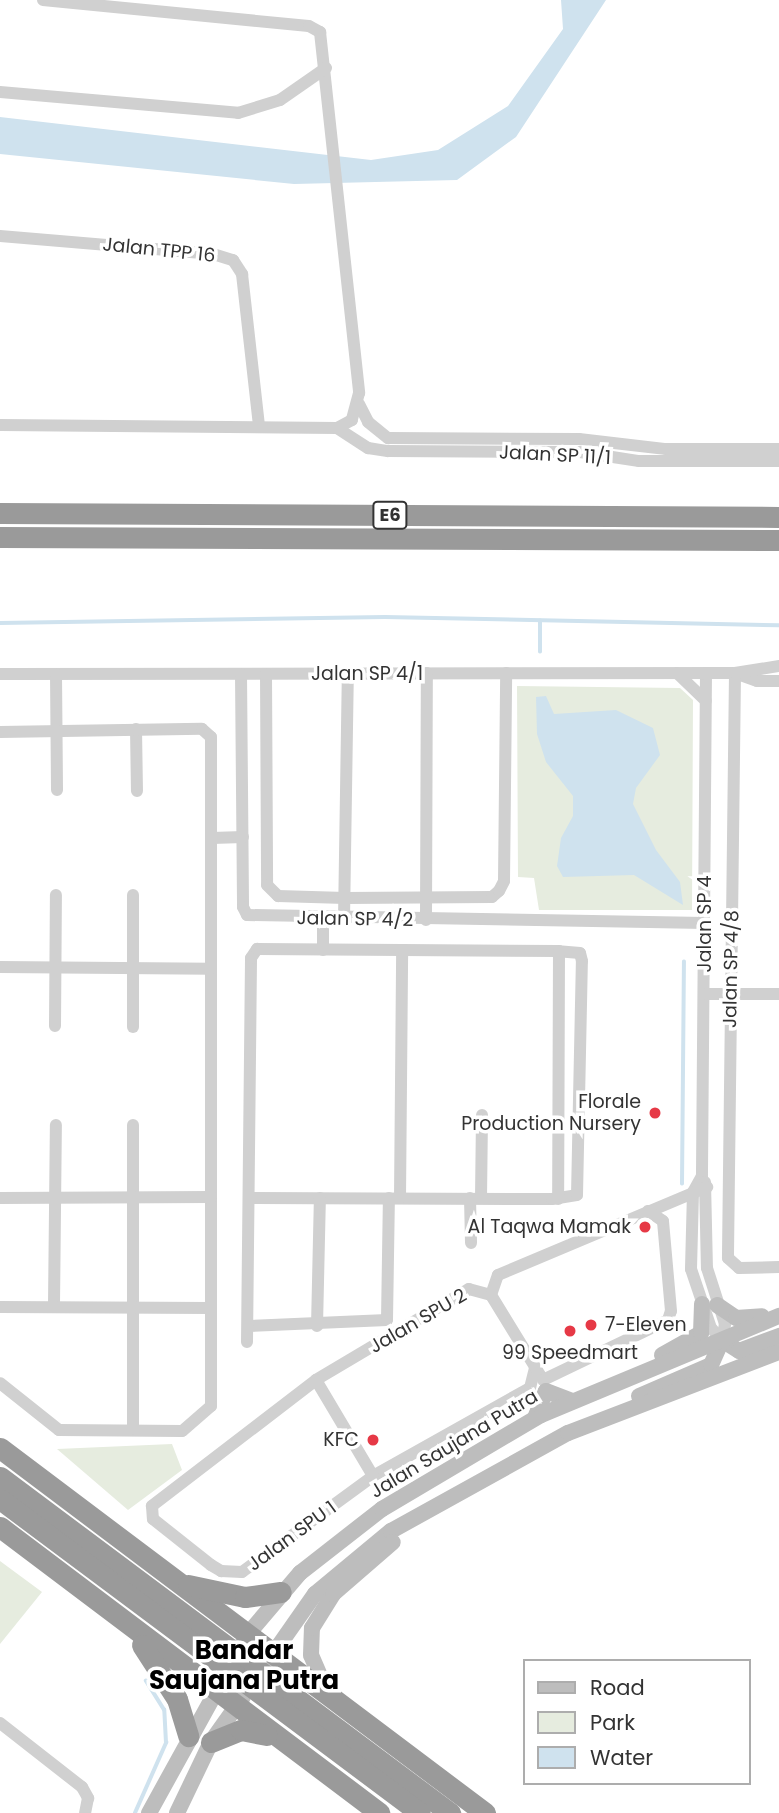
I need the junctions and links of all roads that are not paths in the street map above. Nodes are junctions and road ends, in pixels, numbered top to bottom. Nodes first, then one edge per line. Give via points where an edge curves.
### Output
1 (43, 0) edge
2 (326, 68) junction
3 (0, 92) edge
4 (0, 236) edge
5 (359, 404) junction
6 (0, 425) edge
7 (259, 425) junction
8 (337, 428) junction
9 (779, 449) edge
10 (779, 461) edge
11 (0, 513) edge
12 (779, 517) edge
13 (0, 537) edge
14 (779, 540) edge
15 (779, 666) edge
16 (427, 673) junction
17 (506, 673) junction
18 (677, 673) junction
19 (706, 673) junction
20 (735, 673) junction
21 (0, 674) edge
22 (56, 674) junction
23 (241, 674) junction
24 (266, 674) junction
25 (348, 674) junction
26 (779, 681) edge
27 (706, 701) junction
28 (136, 729) junction
29 (56, 730) junction
30 (0, 732) edge
31 (57, 790) dead end
32 (136, 791) dead end
33 (243, 836) junction
34 (212, 838) junction
35 (56, 895) dead end
36 (134, 895) dead end
37 (345, 898) junction
38 (426, 898) junction
39 (323, 919) junction
40 (344, 919) junction
41 (426, 920) junction
42 (705, 923) junction
43 (323, 950) junction
44 (402, 951) junction
45 (559, 951) junction
46 (0, 967) edge
47 (55, 968) junction
48 (134, 968) junction
49 (211, 969) junction
50 (705, 994) junction
51 (779, 994) edge
52 (730, 995) junction
53 (55, 1026) dead end
54 (133, 1027) dead end
55 (482, 1115) dead end
56 (56, 1125) dead end
57 (132, 1125) dead end
58 (704, 1181) junction
59 (693, 1192) junction
60 (211, 1197) junction
61 (0, 1198) edge
62 (56, 1198) junction
63 (134, 1198) junction
64 (250, 1198) junction
65 (320, 1198) junction
66 (395, 1198) junction
67 (475, 1198) junction
68 (558, 1199) junction
69 (648, 1211) junction
70 (471, 1243) dead end
71 (779, 1268) edge
72 (491, 1295) junction
73 (54, 1305) junction
74 (709, 1305) junction
75 (0, 1307) edge
76 (133, 1307) junction
77 (211, 1308) junction
78 (779, 1314) edge
79 (248, 1326) junction
80 (317, 1326) junction
81 (779, 1336) edge
82 (722, 1340) junction
83 (247, 1342) dead end
84 (779, 1352) edge
85 (316, 1380) junction
86 (0, 1382) edge
87 (541, 1387) junction
88 (577, 1399) junction
89 (535, 1419) junction
90 (133, 1429) junction
91 (568, 1433) junction
92 (0, 1448) edge
93 (373, 1476) junction
94 (0, 1477) edge
95 (0, 1499) edge
96 (149, 1513) joint
97 (418, 1515) junction
98 (0, 1527) edge
99 (180, 1583) junction
100 (281, 1592) junction
101 (124, 1623) junction
102 (248, 1634) junction
103 (274, 1654) junction
104 (214, 1692) junction
105 (329, 1695) junction
106 (235, 1708) junction
107 (0, 1723) edge
108 (188, 1736) junction
109 (272, 1736) junction
110 (211, 1742) junction
111 (405, 1792) junction
112 (85, 1813) edge
113 (149, 1813) edge
114 (177, 1813) edge
115 (379, 1813) edge
116 (420, 1813) edge
117 (450, 1813) edge
118 (485, 1813) edge

1 - 2 street via 310,26 320,32
2 - 3 street via 280,100 238,113
2 - 5 street via 355,317
4 - 7 street, Jalan TPP 16 via 213,254 233,260 242,274
5 - 8 street via 352,420
5 - 9 street, Jalan SP 11/1 via 368,422 388,438 579,439 666,449
6 - 7 street
7 - 8 street
8 - 10 street, Jalan SP 11/1 via 368,448 388,452 580,452 639,461
11 - 12 highway, E6
13 - 14 highway, E6
15 - 20 street, Jalan SP 4/1
16 - 17 street, Jalan SP 4/1
16 - 25 street, Jalan SP 4/1
16 - 38 street
17 - 18 street, Jalan SP 4/1
17 - 38 street via 504,881 492,897
18 - 19 street, Jalan SP 4/1
18 - 27 street
19 - 20 street, Jalan SP 4/1
19 - 27 street, Jalan SP 4
20 - 26 street, Jalan SP 4/1 via 757,681
20 - 52 street, Jalan SP 4/8
21 - 22 street, Jalan SP 4/1
22 - 23 street, Jalan SP 4/1
22 - 29 street
23 - 24 street, Jalan SP 4/1
23 - 33 street, Jalan SP 4/2
24 - 25 street, Jalan SP 4/1
24 - 37 street via 267,886 278,896
25 - 37 street
27 - 42 street, Jalan SP 4
28 - 29 street
28 - 32 street
28 - 34 street via 207,732
29 - 30 street
29 - 31 street
33 - 34 street
33 - 39 street, Jalan SP 4/2 via 247,915
34 - 49 street
35 - 47 street
36 - 48 street
37 - 38 street
37 - 40 street
38 - 41 street
39 - 40 street, Jalan SP 4/2
39 - 43 street
40 - 41 street, Jalan SP 4/2
41 - 42 street, Jalan SP 4/2
42 - 50 street, Jalan SP 4
43 - 44 street
43 - 64 street via 252,952
44 - 45 street
44 - 66 street
45 - 68 street
45 - 68 street via 580,953 582,961 579,1191 573,1198
46 - 47 street
47 - 48 street
47 - 53 street
48 - 49 street
48 - 54 street
49 - 60 street
50 - 52 street
50 - 58 street, Jalan SP 4
51 - 52 street
52 - 71 street, Jalan SP 4/8 via 732,1264
55 - 67 street
56 - 62 street
57 - 63 street
58 - 59 street, Jalan SP 4
58 - 74 street, Jalan SP 4
59 - 69 street, Jalan SPU 2
59 - 74 street, Jalan SP 4 via 691,1269
60 - 63 street
60 - 77 street
61 - 62 street
62 - 63 street
62 - 73 street
63 - 76 street
64 - 65 street
64 - 79 street
65 - 66 street
65 - 80 street
66 - 67 street
66 - 80 street, Jalan SPU 2 via 387,1320
67 - 68 street
67 - 70 street
69 - 72 street, Jalan SPU 2 via 498,1275
69 - 87 street, Jalan SPU 1 via 663,1221 668,1320
72 - 85 street, Jalan SPU 2 via 470,1289
72 - 87 street via 535,1368
73 - 75 street
73 - 76 street
74 - 78 main road via 736,1318
74 - 82 street, Jalan SP 4 via 711,1328
74 - 88 main road via 701,1333
76 - 77 street
76 - 90 street
77 - 90 street via 211,1406 182,1431
78 - 82 main road, Jalan Saujana Putra
79 - 80 street, Jalan SPU 2
79 - 83 street
81 - 82 main road via 739,1351
82 - 88 main road, Jalan Saujana Putra
82 - 91 main road via 711,1365 589,1416
84 - 91 main road
85 - 93 street
85 - 96 street, Jalan SPU 2 via 200,1467
86 - 90 street via 52,1428
87 - 88 main road
87 - 89 main road
87 - 93 street, Jalan SPU 1
88 - 89 main road, Jalan Saujana Putra
89 - 100 main road, Jalan Saujana Putra via 382,1509
91 - 97 main road
92 - 99 highway
93 - 96 street, Jalan SPU 1 via 242,1572 221,1571 211,1565
94 - 111 highway
95 - 111 highway
97 - 103 main road via 391,1531 315,1594
97 - 105 main road via 408,1531 333,1594 312,1628 311,1655
98 - 101 highway
99 - 100 highway via 244,1597
99 - 102 highway
100 - 102 main road, Jalan Saujana Putra
101 - 104 highway
101 - 108 highway via 155,1660 177,1699
102 - 103 highway
102 - 104 main road, Jalan Saujana Putra
103 - 105 highway
103 - 106 main road
104 - 106 highway
104 - 108 main road, Jalan Saujana Putra
105 - 118 highway
106 - 109 highway
106 - 110 main road
107 - 112 street via 86,1792
108 - 113 main road, Jalan Saujana Putra
109 - 110 highway via 241,1730
109 - 115 highway
110 - 114 main road
111 - 116 highway
111 - 117 highway

